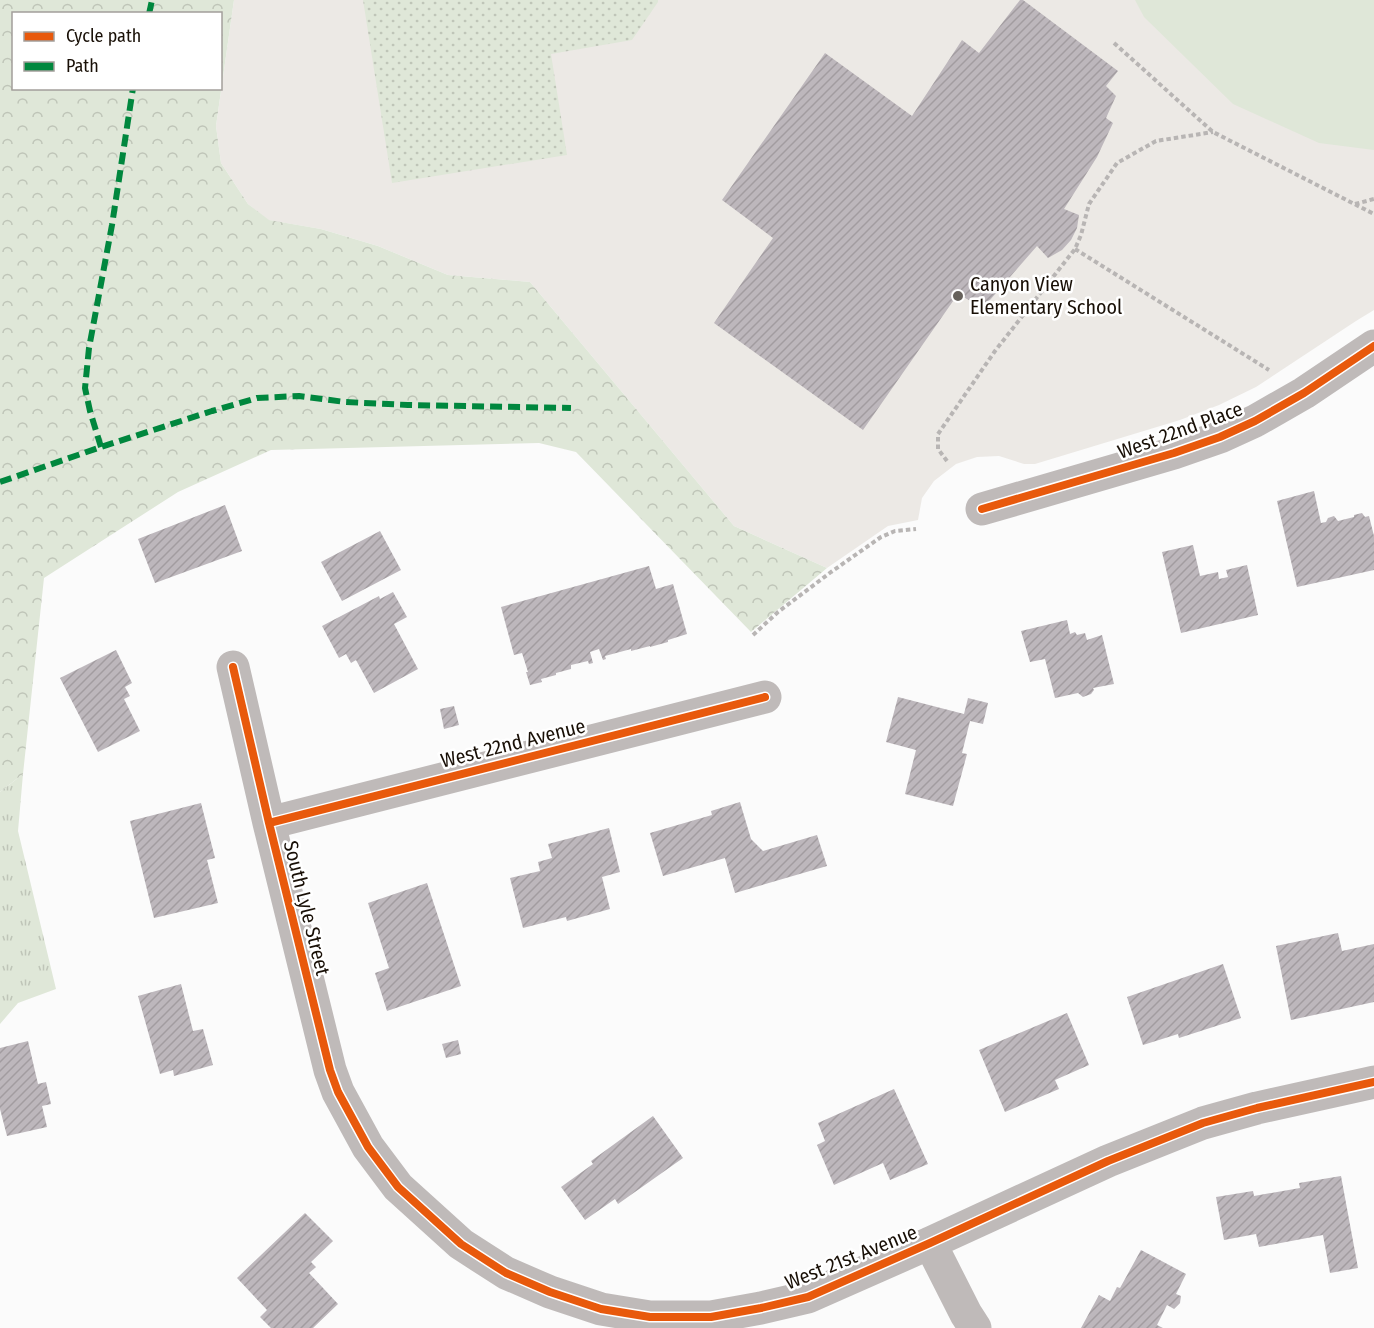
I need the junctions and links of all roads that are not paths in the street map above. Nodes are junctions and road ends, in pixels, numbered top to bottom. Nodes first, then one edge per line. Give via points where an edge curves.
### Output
1 (1374, 346) edge
2 (982, 509) dead end
3 (233, 667) dead end
4 (765, 697) dead end
5 (269, 822) junction
6 (1374, 1082) edge
7 (351, 1118) joint
8 (930, 1243) junction
9 (975, 1328) edge

1 - 2 street, West 22nd Place via 1304,393 1220,437
3 - 5 street, South Lyle Street
4 - 5 street, West 22nd Avenue
5 - 7 street, South Lyle Street via 330,1070
6 - 8 street, West 21st Avenue via 1203,1123 1108,1161
7 - 8 street, West 21st Avenue via 398,1187 461,1244 506,1274 601,1309 650,1317 711,1317 761,1308 808,1297
8 - 9 street

